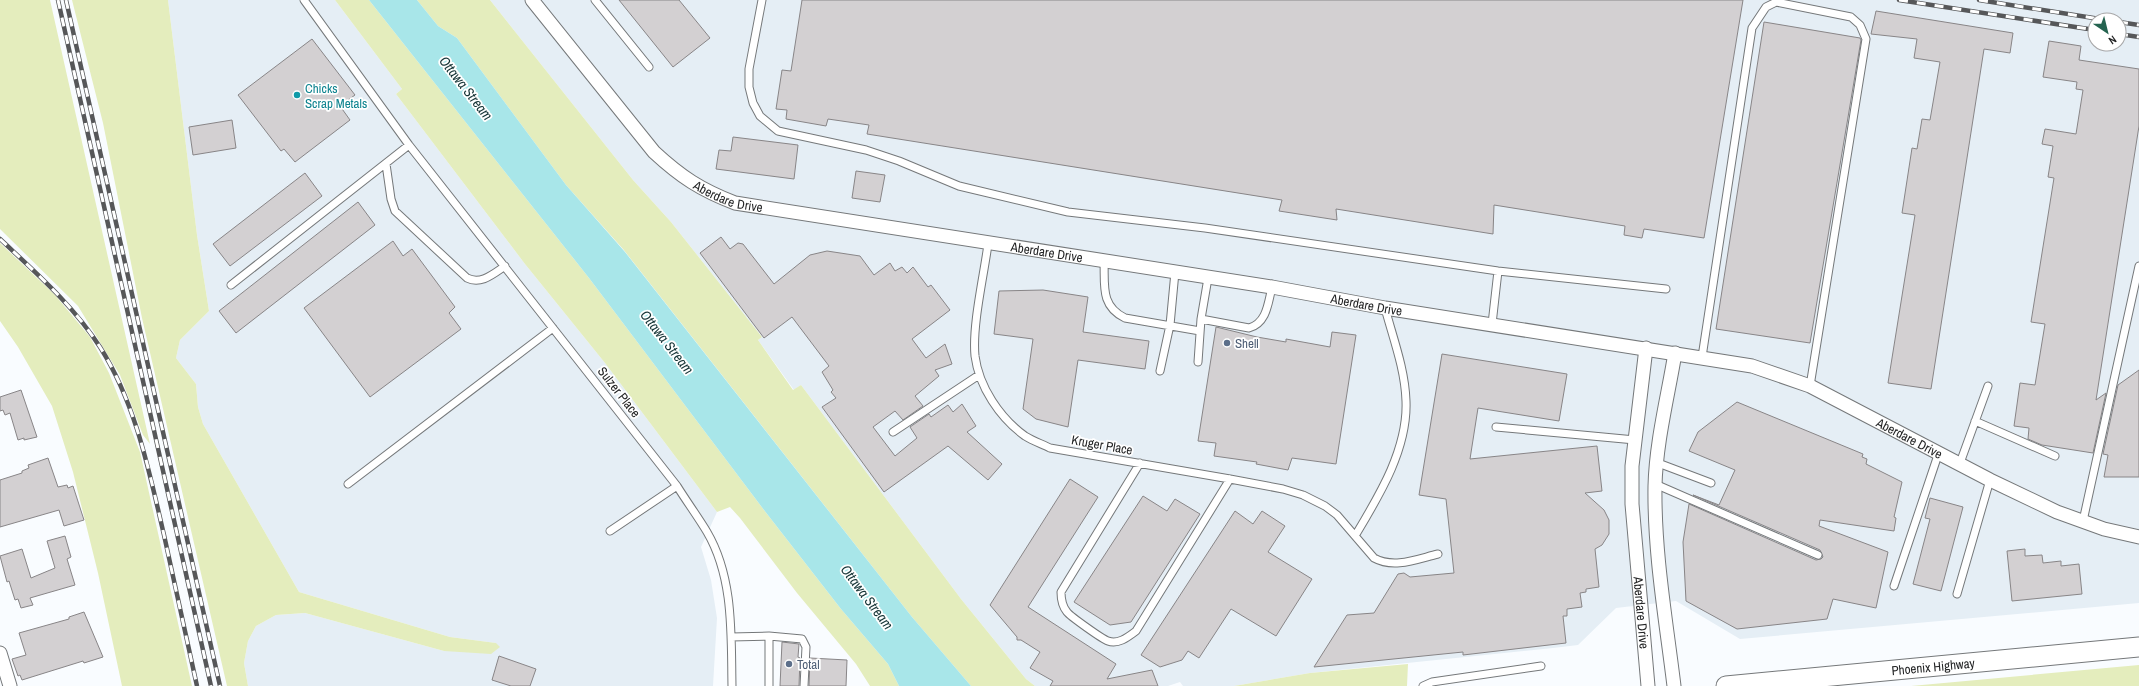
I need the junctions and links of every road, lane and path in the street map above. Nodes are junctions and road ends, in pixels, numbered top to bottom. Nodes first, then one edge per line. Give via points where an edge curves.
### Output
1 (304, 0) edge
2 (532, 0) edge
3 (595, 0) edge
4 (762, 0) edge
5 (649, 67) dead end
6 (410, 145) junction
7 (386, 164) junction
8 (988, 244) junction
9 (1104, 261) junction
10 (505, 266) junction
11 (2139, 266) edge
12 (1498, 271) junction
13 (1175, 272) junction
14 (1208, 278) junction
15 (231, 285) dead end
16 (1272, 287) junction
17 (1666, 289) dead end
18 (1385, 308) junction
19 (1202, 319) junction
20 (1492, 324) junction
21 (1170, 325) junction
22 (553, 328) junction
23 (1200, 331) junction
24 (1646, 348) junction
25 (1675, 353) junction
26 (1702, 357) junction
27 (1198, 362) dead end
28 (1160, 371) dead end
29 (979, 375) junction
30 (1810, 386) junction
31 (1988, 386) dead end
32 (1976, 421) junction
33 (1496, 427) dead end
34 (893, 432) dead end
35 (1635, 440) junction
36 (1940, 452) junction
37 (2055, 456) dead end
38 (1140, 463) junction
39 (1658, 463) junction
40 (1960, 463) junction
41 (1230, 479) junction
42 (1990, 480) junction
43 (1712, 483) dead end
44 (348, 484) dead end
45 (1655, 484) junction
46 (677, 486) junction
47 (2083, 522) junction
48 (610, 530) dead end
49 (1355, 536) junction
50 (2139, 537) edge
51 (1438, 554) dead end
52 (1818, 555) dead end
53 (1894, 586) dead end
54 (1957, 594) dead end
55 (769, 636) junction
56 (730, 637) junction
57 (2139, 646) edge
58 (0, 653) edge
59 (1541, 666) dead end
60 (10, 686) edge
61 (732, 686) edge
62 (769, 686) edge
63 (804, 686) edge
64 (1423, 686) edge
65 (1648, 686) edge
66 (1674, 686) edge
67 (1726, 686) edge

1 - 6 lane, Sulzer Place
2 - 8 street, Aberdare Drive via 654,152 678,174 709,193 735,203
3 - 5 lane
4 - 12 lane via 749,69 749,87 760,116 778,131 866,150 959,186 1068,212 1205,228
6 - 7 lane
6 - 10 lane, Sulzer Place
7 - 10 lane via 395,211 467,278 485,279
7 - 15 lane
8 - 9 street, Aberdare Drive
8 - 29 lane, Kruger Place via 975,355
9 - 13 street, Aberdare Drive
9 - 21 lane via 1106,298 1116,314 1125,318
10 - 22 lane, Sulzer Place
11 - 47 lane
12 - 17 lane
12 - 20 lane
13 - 14 street, Aberdare Drive
13 - 21 lane
14 - 16 street, Aberdare Drive
14 - 19 lane
16 - 18 street, Aberdare Drive
16 - 19 lane via 1263,319 1255,326 1249,328
18 - 20 street, Aberdare Drive
18 - 49 lane via 1403,372 1407,401 1403,435 1379,493
19 - 23 lane
20 - 24 street, Aberdare Drive
21 - 23 lane
21 - 28 lane
22 - 44 lane
22 - 46 lane, Sulzer Place
23 - 27 lane
24 - 25 street, Aberdare Drive
24 - 35 street, Aberdare Drive
25 - 26 street, Aberdare Drive
25 - 39 street, Aberdare Drive
26 - 30 street, Aberdare Drive via 1752,366
26 - 30 lane via 1752,28 1766,7 1776,2 1851,17 1860,25 1866,39
29 - 34 lane
29 - 38 lane, Kruger Place via 988,396 1003,416 1027,437 1050,448
30 - 36 street, Aberdare Drive
31 - 32 lane
32 - 37 lane
32 - 40 lane
33 - 35 lane
35 - 65 street, Aberdare Drive via 1632,504
36 - 40 street, Aberdare Drive
36 - 53 lane
38 - 41 lane, Kruger Place
38 - 41 lane via 1061,592 1061,601 1068,613 1108,641 1116,642 1136,631
39 - 43 lane
39 - 45 street, Aberdare Drive
40 - 42 street, Aberdare Drive
41 - 49 lane, Kruger Place via 1303,495 1325,506
42 - 47 street, Aberdare Drive
42 - 54 lane
45 - 52 lane
45 - 66 street, Aberdare Drive via 1658,559
46 - 48 lane
46 - 56 lane, Sulzer Place via 708,534 723,569 729,604
47 - 50 street, Aberdare Drive
49 - 51 lane, Kruger Place via 1374,558 1392,564
55 - 56 lane
55 - 62 lane
55 - 63 lane via 797,637 804,642
56 - 61 lane, Sulzer Place
57 - 67 main road, Phoenix Highway
58 - 60 street
59 - 64 lane via 1432,682

